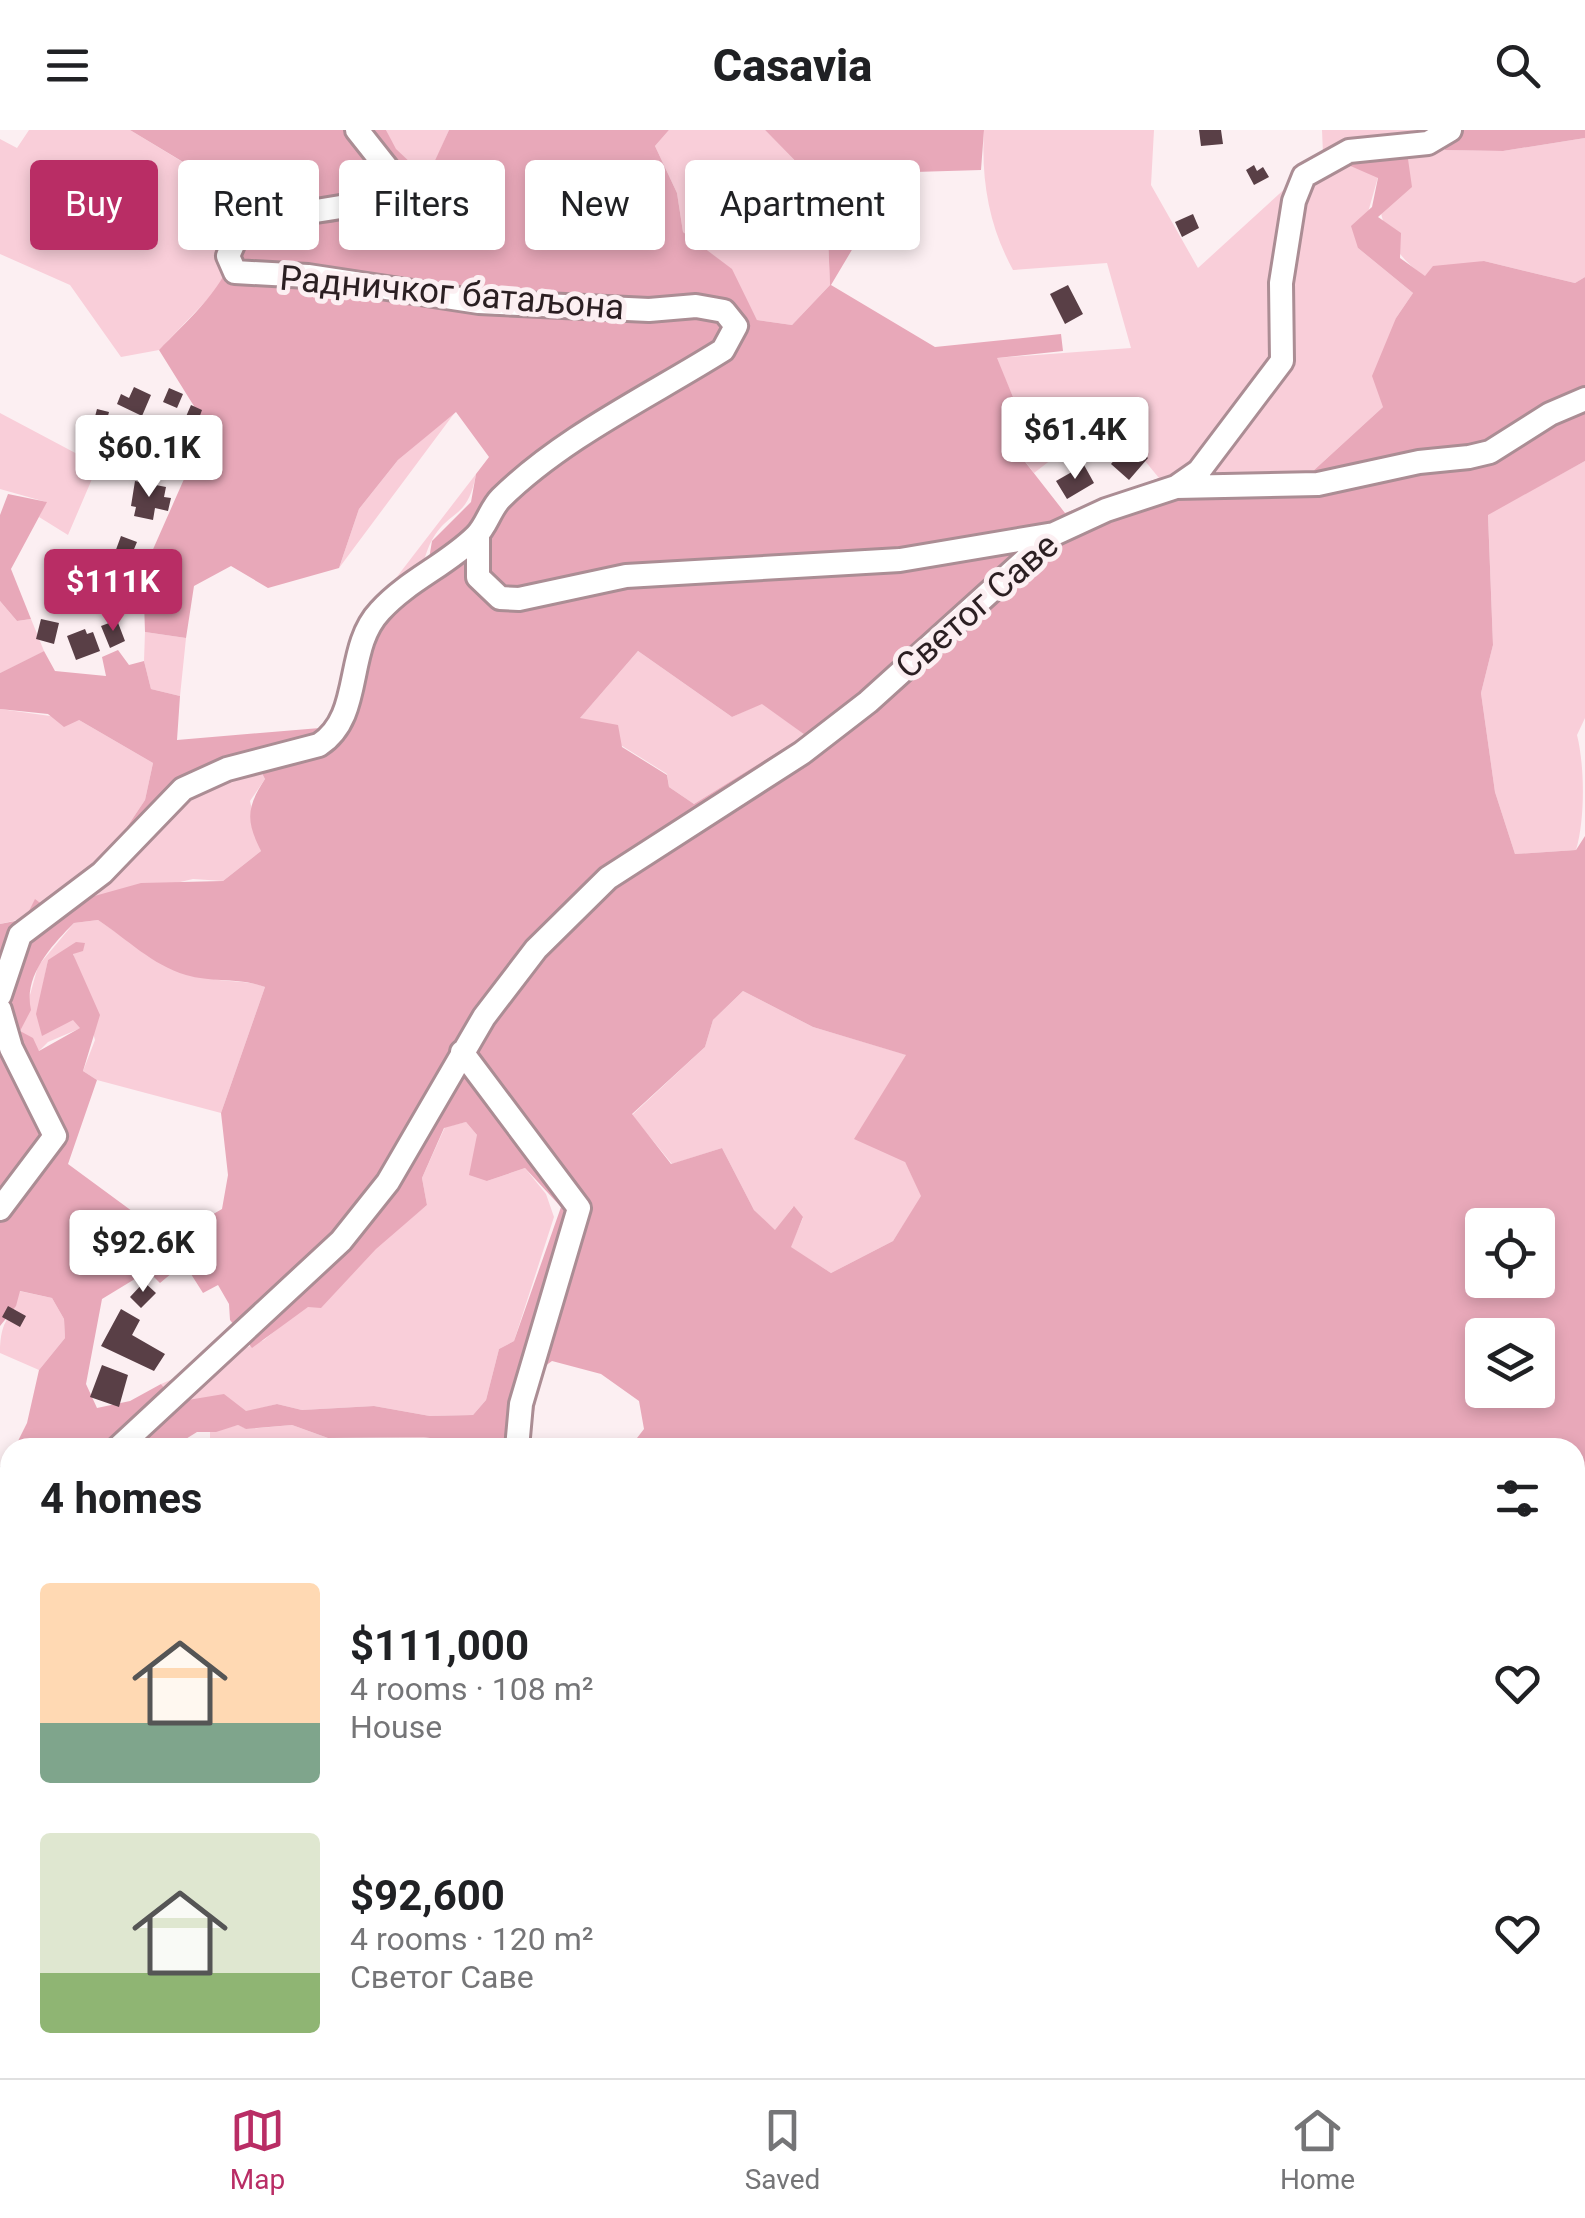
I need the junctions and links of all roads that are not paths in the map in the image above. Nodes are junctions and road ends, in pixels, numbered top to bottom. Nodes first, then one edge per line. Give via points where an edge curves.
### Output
1 (357, 130) edge
2 (1450, 130) edge
3 (1585, 399) edge
4 (1176, 487) junction
5 (478, 534) junction
6 (1054, 534) junction
7 (0, 995) edge
8 (0, 1010) edge
9 (462, 1052) junction
10 (0, 1209) edge
11 (129, 1438) edge
12 (518, 1438) edge

1 - 5 street, Радничког батаљона via 391,173 388,195 265,219 239,232 228,256 235,272 479,302 696,306 724,312 736,326 723,350 578,440 499,500
2 - 4 street, Светог Саве via 1428,143 1350,151 1304,176 1281,283 1282,360 1199,472
3 - 4 street via 1469,457 1318,484
4 - 6 street, Светог Саве
5 - 6 street via 478,578 500,598 519,599 626,576 900,560
5 - 7 street, Радничког батаљона via 378,612 360,643 342,723 331,737 182,789 102,873 20,935
6 - 9 street, Светог Саве via 802,753 608,878 536,949
8 - 10 street via 10,1048 55,1136
9 - 11 street, Светог Саве via 388,1182 341,1241
9 - 12 street via 579,1208 521,1404

